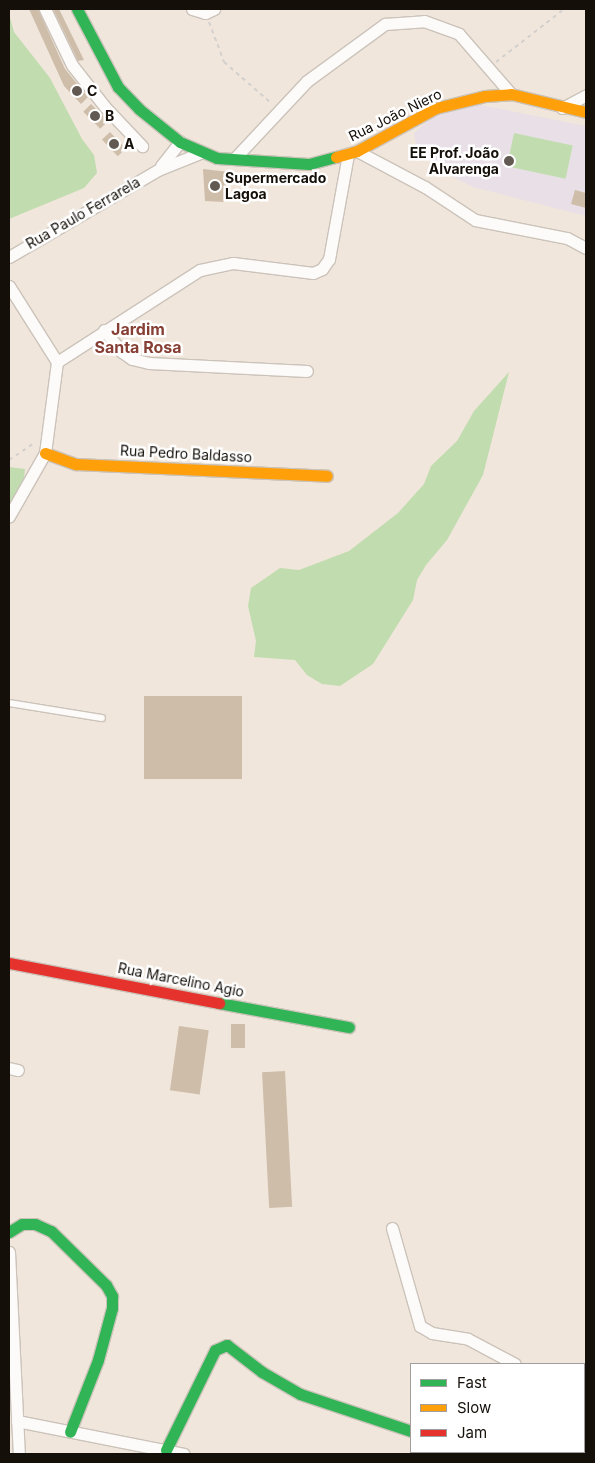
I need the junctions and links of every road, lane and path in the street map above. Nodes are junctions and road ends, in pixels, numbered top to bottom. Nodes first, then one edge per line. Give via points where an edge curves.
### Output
1 (45, 9) edge
2 (192, 9) edge
3 (564, 9) edge
4 (80, 10) edge
5 (210, 11) edge
6 (490, 66) junction
7 (512, 94) junction
8 (586, 95) edge
9 (562, 108) junction
10 (279, 110) junction
11 (586, 112) edge
12 (180, 142) junction
13 (142, 146) dead end
14 (353, 152) junction
15 (200, 153) junction
16 (234, 159) junction
17 (158, 170) junction
18 (586, 248) edge
19 (9, 257) edge
20 (9, 286) edge
21 (104, 330) junction
22 (57, 362) junction
23 (307, 371) dead end
24 (47, 435) junction
25 (45, 453) junction
26 (9, 460) edge
27 (327, 476) dead end
28 (9, 516) edge
29 (9, 703) edge
30 (102, 718) dead end
31 (9, 963) edge
32 (349, 1028) dead end
33 (392, 1228) dead end
34 (9, 1232) edge
35 (9, 1252) edge
36 (513, 1363) edge
37 (17, 1421) junction
38 (410, 1430) edge
39 (70, 1432) junction
40 (166, 1450) junction
41 (19, 1454) edge
42 (184, 1454) edge

1 - 13 street via 72,64 105,107
2 - 5 street
3 - 6 path
4 - 12 street, Rua João Niero via 118,87 139,109
5 - 10 path via 224,62
6 - 7 street
6 - 10 street via 459,34 424,21 385,24 307,81
7 - 9 street, Rua João Niero
7 - 14 street, Rua João Niero via 462,99 436,108
8 - 9 street
9 - 11 street, Rua João Niero
10 - 16 street
12 - 15 street, Rua João Niero
12 - 17 street, Rua Paulo Ferrarela
14 - 16 street, Rua João Niero via 309,164
14 - 18 street via 425,186 475,220 567,238
14 - 21 street via 329,259 322,269 313,273 233,263 200,270
15 - 16 street, Rua João Niero
15 - 17 street, Rua Paulo Ferrarela
17 - 19 street, Rua Paulo Ferrarela
20 - 22 street
21 - 22 street
21 - 23 street via 122,352 132,359 149,363
22 - 24 street
24 - 25 street
24 - 26 path
25 - 27 street, Rua Pedro Baldasso via 76,464
25 - 28 street
29 - 30 lane
31 - 32 street, Rua Marcelino Agio
33 - 36 street via 420,1326 432,1333 468,1339
34 - 39 street via 22,1224 35,1224 51,1231 106,1285 112,1296 112,1308 98,1360
35 - 37 street
37 - 39 street
37 - 41 street
38 - 40 street via 300,1394 262,1372 227,1345 216,1350
39 - 40 street
40 - 42 street

